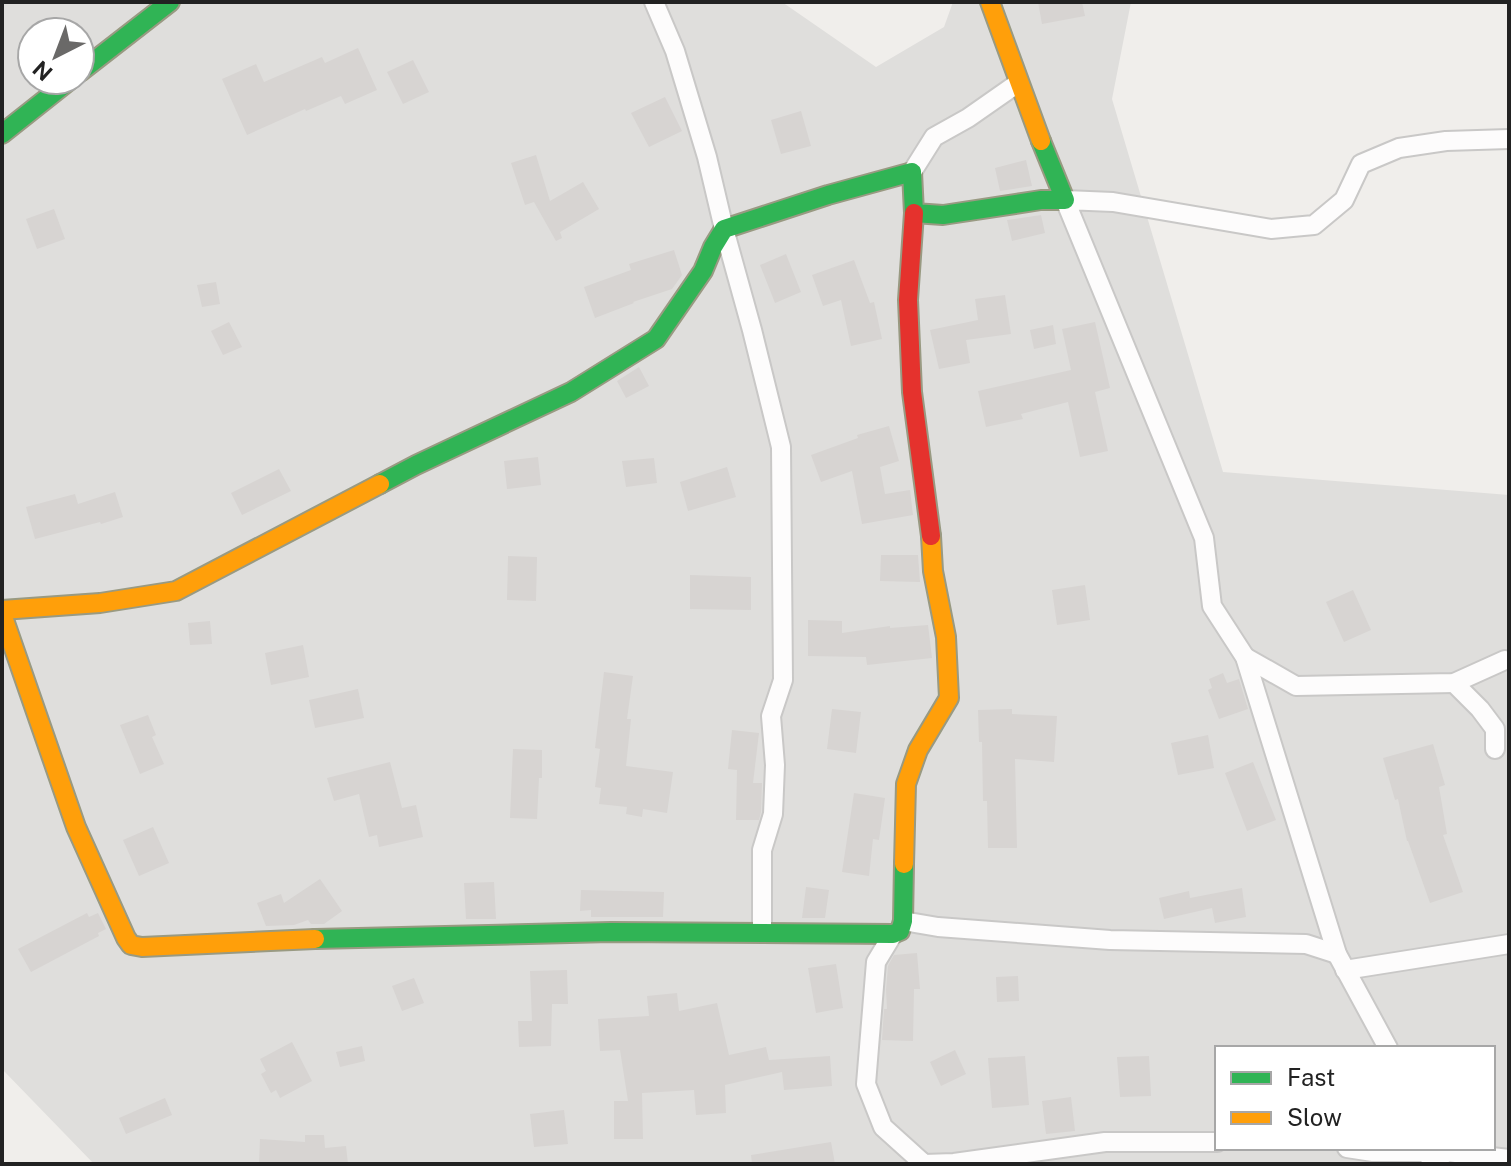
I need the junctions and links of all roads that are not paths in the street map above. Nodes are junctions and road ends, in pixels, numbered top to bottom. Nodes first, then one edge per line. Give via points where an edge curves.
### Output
1 (170, 2) edge
2 (654, 2) edge
3 (990, 2) edge
4 (96, 60) edge
5 (1018, 83) junction
6 (50, 96) edge
7 (2, 134) edge
8 (1509, 139) edge
9 (912, 172) junction
10 (1065, 200) junction
11 (914, 213) junction
12 (724, 229) junction
13 (2, 612) edge
14 (1245, 657) junction
15 (1505, 660) dead end
16 (1454, 683) junction
17 (1495, 749) dead end
18 (898, 927) junction
19 (762, 931) junction
20 (1509, 944) edge
21 (1341, 962) junction
22 (1387, 1046) edge
23 (1215, 1142) edge
24 (1360, 1150) edge
25 (1445, 1150) edge
26 (1509, 1159) edge
27 (954, 1163) edge
28 (1430, 1164) edge

1 - 4 street
2 - 12 street via 675,51
3 - 5 street
5 - 9 street via 934,137
5 - 10 street
6 - 7 street
8 - 10 street via 1399,148 1361,164 1344,200 1314,225 1271,229 1113,202
9 - 11 street
9 - 12 street
10 - 11 street via 943,215
10 - 14 street via 1204,538 1212,606
11 - 18 street via 908,300 912,392 946,637 949,698 918,750 906,784
12 - 13 street via 703,271 656,339 571,392 416,465 176,591
12 - 19 street via 781,447 783,680 771,716 773,814 762,850
13 - 19 street via 76,827 131,945 477,933
14 - 16 street via 1296,686
14 - 21 street
15 - 16 street
16 - 17 street via 1495,729
18 - 19 street
18 - 21 street via 1110,940 1306,944
18 - 27 street via 876,962 866,1084 883,1127 924,1164
20 - 21 street
21 - 22 street
23 - 27 street via 1105,1142
24 - 25 street
25 - 26 street
25 - 28 street

